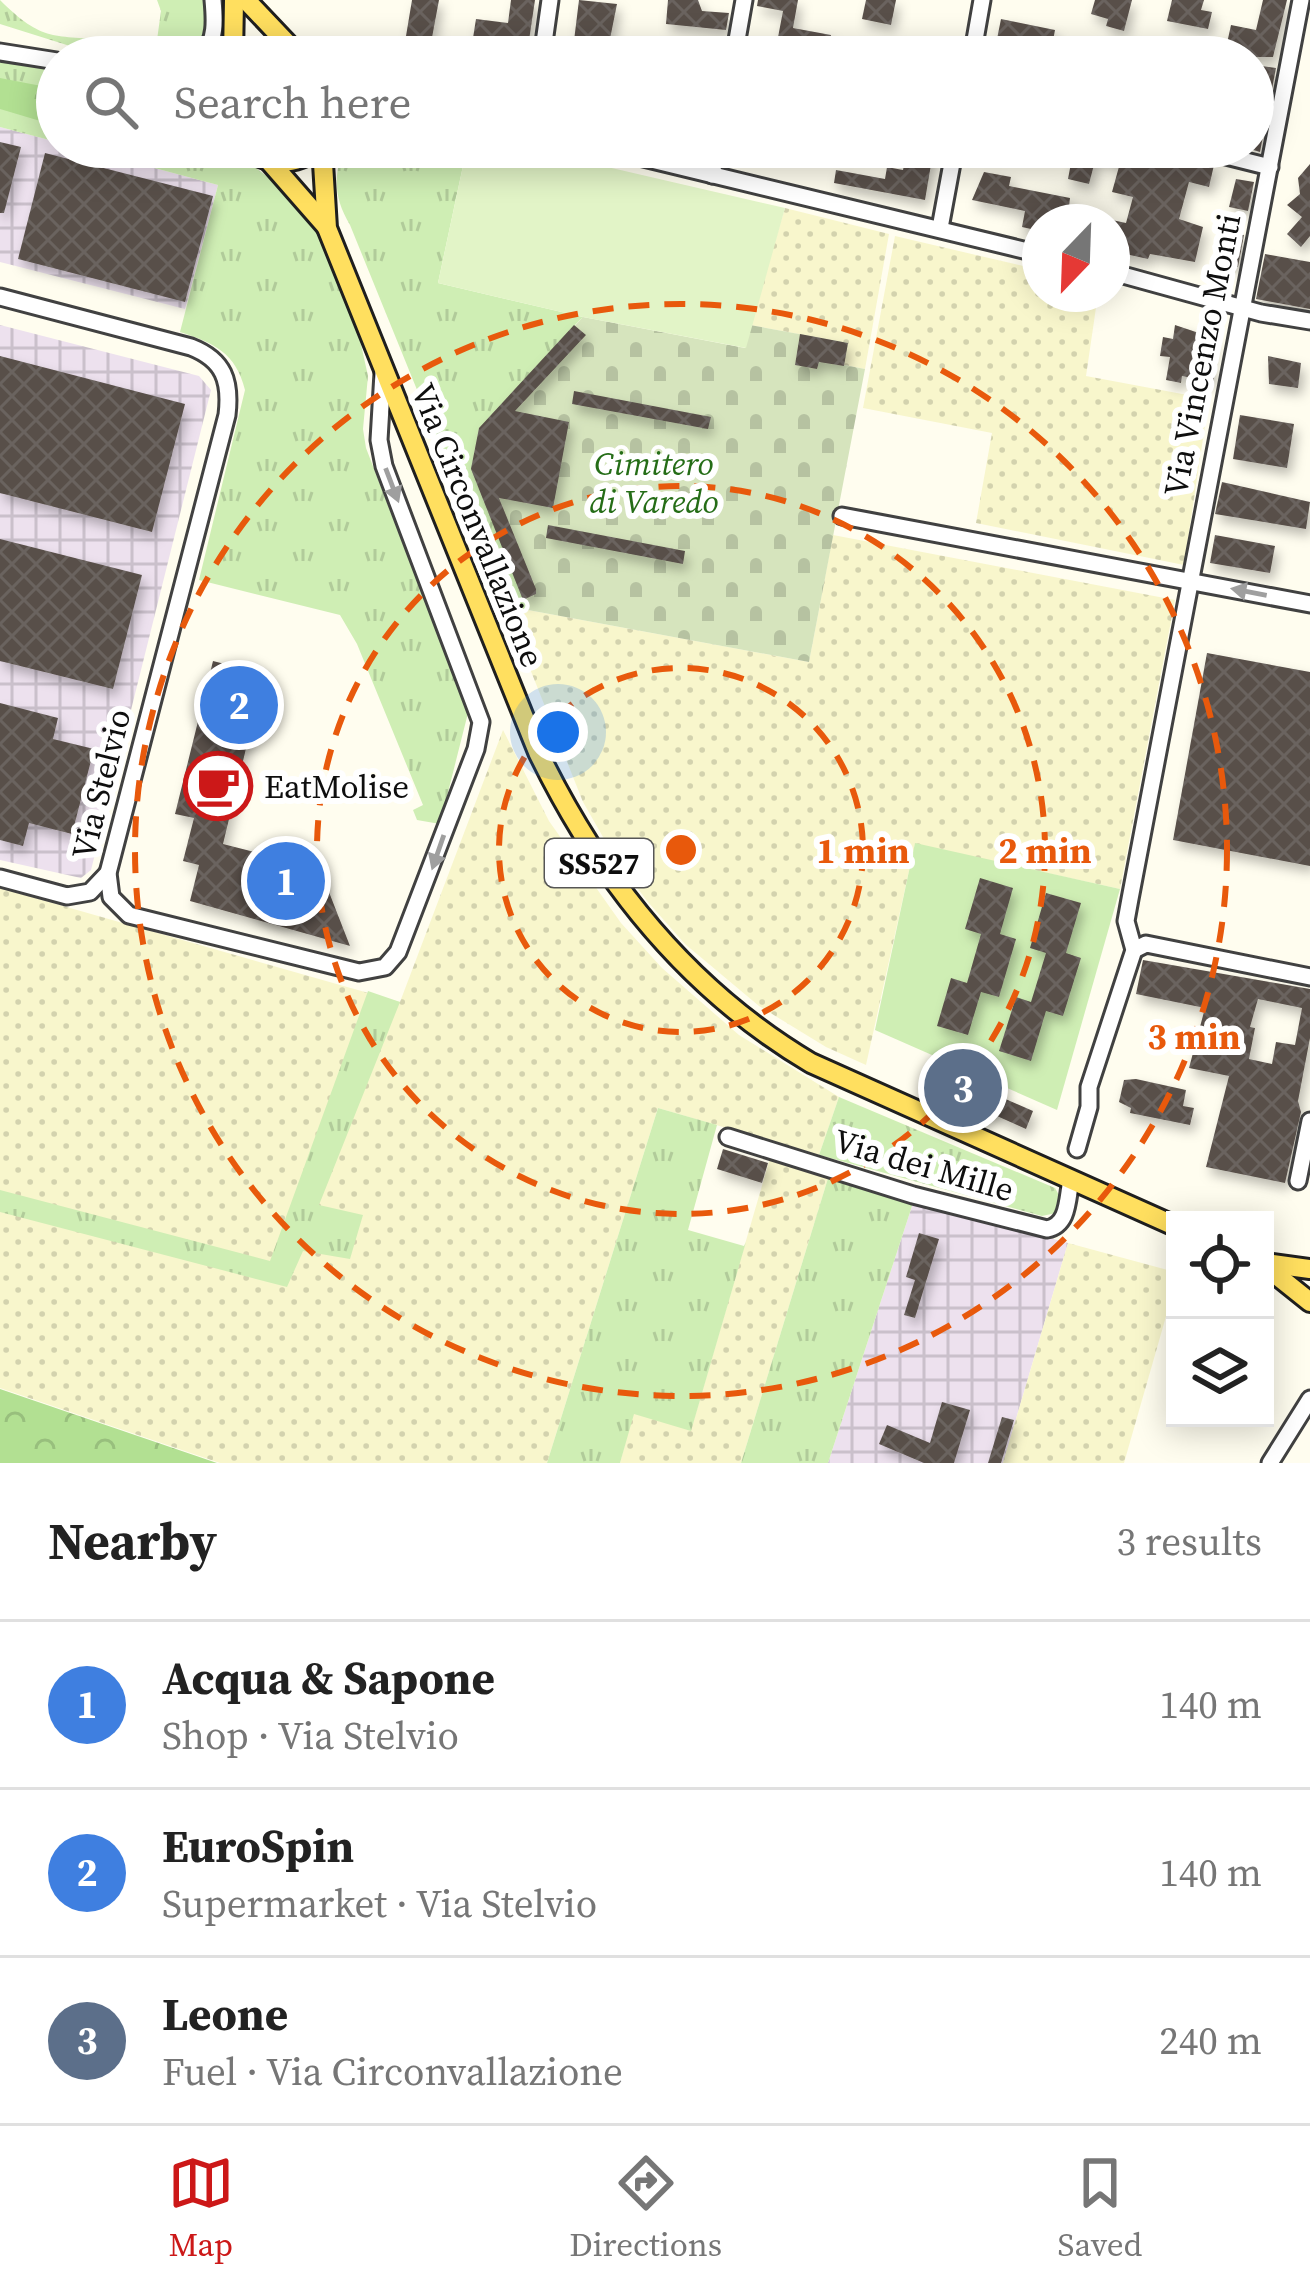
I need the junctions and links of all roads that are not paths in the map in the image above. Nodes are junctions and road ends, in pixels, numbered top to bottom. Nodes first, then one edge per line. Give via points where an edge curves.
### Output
1 (212, 0) edge
2 (234, 0) edge
3 (246, 0) edge
4 (550, 0) edge
5 (744, 0) edge
6 (982, 0) edge
7 (1301, 0) edge
8 (214, 36) edge
9 (236, 36) edge
10 (280, 36) edge
11 (545, 36) edge
12 (738, 36) edge
13 (976, 36) edge
14 (0, 52) edge
15 (36, 57) edge
16 (1274, 145) edge
17 (275, 168) edge
18 (323, 168) edge
19 (684, 168) edge
20 (713, 168) edge
21 (951, 168) edge
22 (1270, 168) edge
23 (712, 175) junction
24 (327, 228) junction
25 (940, 228) junction
26 (1022, 249) edge
27 (1130, 277) edge
28 (0, 297) edge
29 (1241, 308) junction
30 (1310, 321) edge
31 (383, 370) junction
32 (842, 516) dead end
33 (1188, 580) junction
34 (1310, 604) edge
35 (107, 873) junction
36 (0, 878) edge
37 (1134, 950) junction
38 (1310, 977) edge
39 (1310, 1121) edge
40 (728, 1137) dead end
41 (1077, 1149) dead end
42 (1071, 1180) junction
43 (1298, 1181) dead end
44 (1166, 1222) edge
45 (1274, 1265) edge
46 (1310, 1269) edge
47 (1274, 1272) edge
48 (1310, 1302) edge
49 (1310, 1399) edge
50 (1270, 1463) edge

1 - 8 street
2 - 9 main road
3 - 10 main road
4 - 11 street
5 - 12 street
6 - 13 street
7 - 16 street, Via Vincenzo Monti
14 - 15 street
17 - 24 main road, Via Circonvallazione / SS527
18 - 24 main road, Via Circonvallazione / SS527
19 - 23 street
20 - 23 street
21 - 25 street
22 - 29 street, Via Vincenzo Monti
23 - 25 street
24 - 31 main road, Via Circonvallazione / SS527
25 - 26 street
27 - 29 street
28 - 35 street, Via Stelvio via 191,346 210,354 228,381 227,415
29 - 30 street
29 - 33 street, Via Vincenzo Monti
31 -> 35 street, Via Stelvio via 384,466 481,722 398,952 385,967 359,971 129,915 110,896
31 - 42 main road, Via Circonvallazione / SS527 via 538,752 565,808 633,908 775,1042 848,1083
32 - 33 street
34 -> 33 street
33 - 37 street, Via Vincenzo Monti via 1126,921
35 - 36 street via 91,892 67,896
37 - 38 street via 1146,944
37 - 41 street
39 - 43 street
40 - 42 street, Via dei Mille via 1047,1229 1064,1220
42 - 44 main road, Via Circonvallazione / SS527
45 - 46 main road
47 - 48 main road
49 - 50 street

